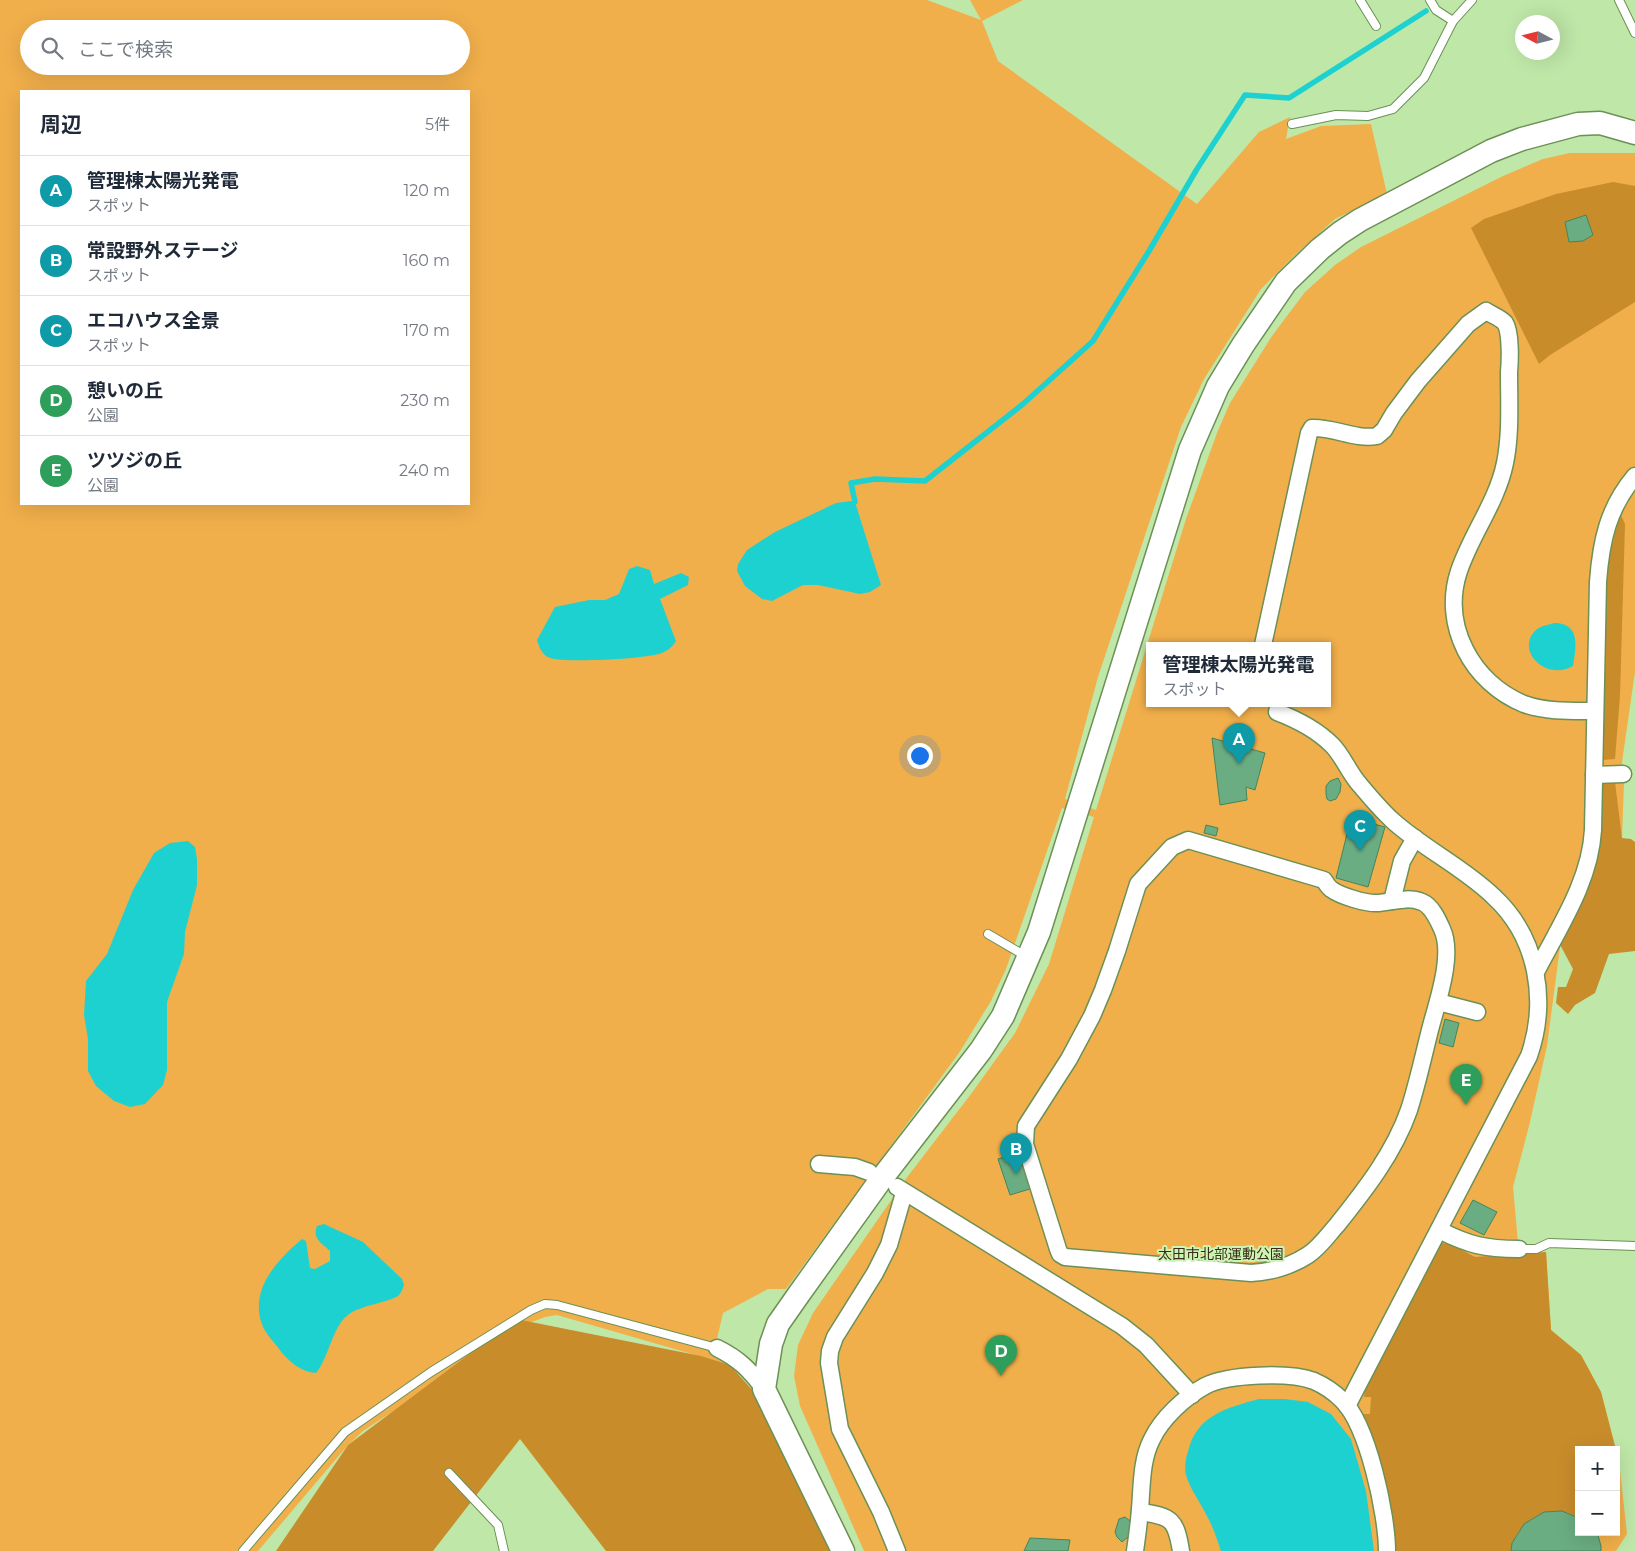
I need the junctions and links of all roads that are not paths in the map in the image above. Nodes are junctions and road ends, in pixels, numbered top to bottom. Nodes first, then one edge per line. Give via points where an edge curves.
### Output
1 (1360, 0) edge
2 (1430, 0) edge
3 (1472, 0) edge
4 (1619, 0) edge
5 (1453, 21) junction
6 (1376, 26) dead end
7 (1635, 32) edge
8 (1292, 124) dead end
9 (1635, 133) edge
10 (1635, 476) edge
11 (1264, 642) edge
12 (1278, 707) edge
13 (1595, 711) junction
14 (1623, 774) dead end
15 (1594, 775) junction
16 (1415, 838) junction
17 (1392, 901) junction
18 (988, 934) dead end
19 (1028, 958) junction
20 (1536, 972) junction
21 (1438, 1002) junction
22 (1477, 1012) dead end
23 (819, 1164) dead end
24 (869, 1172) dead end
25 (1439, 1230) junction
26 (1635, 1246) edge
27 (1519, 1249) joint
28 (717, 1348) joint
29 (764, 1389) junction
30 (1192, 1395) junction
31 (1347, 1406) junction
32 (449, 1472) dead end
33 (1140, 1512) junction
34 (243, 1551) edge
35 (504, 1551) edge
36 (843, 1551) edge
37 (897, 1551) edge
38 (1135, 1551) edge
39 (1181, 1551) edge
40 (1387, 1551) edge

1 - 6 lane
2 - 5 lane via 1436,10
3 - 5 lane
4 - 7 lane
5 - 8 lane via 1424,78 1393,109 1368,116 1336,115
9 - 19 street via 1600,123 1578,124 1491,151 1360,220 1320,249 1286,282 1218,386 1190,450 1039,932
10 - 13 street via 1610,517 1600,556
11 - 13 street via 1312,428 1354,436 1376,436 1468,324 1486,311 1501,319 1508,335 1508,437 1498,485 1459,573 1454,597 1461,640 1470,660 1485,679 1503,693 1524,704 1544,709
12 - 16 street via 1277,712 1309,726 1333,746 1361,786 1393,821
13 - 15 street
14 - 15 street
15 - 20 street via 1592,838 1586,872
16 - 17 street via 1402,861
16 - 20 street via 1493,895 1514,920 1529,949
17 - 21 street via 1423,902 1443,931 1445,968
17 - 21 street via 1362,902 1331,889 1324,880 1188,840 1172,847 1142,878 1092,1016 1026,1126 1025,1144 1060,1254 1251,1273 1284,1266 1308,1255 1351,1207 1388,1154 1409,1110
18 - 19 lane
19 - 29 street via 1003,1016 981,1050 882,1178 778,1324 771,1344
20 - 25 street via 1538,1019 1529,1056
21 - 22 street
23 - 24 street via 855,1167
25 - 27 street via 1483,1247
25 - 31 street
26 - 27 lane via 1549,1243 1536,1249
28 - 29 street via 748,1368
28 - 34 lane via 545,1304 431,1372 344,1432
29 - 36 street
30 - 31 street via 1222,1380 1298,1377 1314,1382
30 - 33 street via 1173,1410 1152,1438 1144,1465
30 - 37 street via 1146,1345 1122,1326 899,1189 889,1245 876,1273 835,1337 829,1363 840,1429
31 - 40 street via 1359,1428 1377,1485
32 - 35 lane via 498,1525
33 - 38 street
33 - 39 street via 1166,1517 1178,1532

